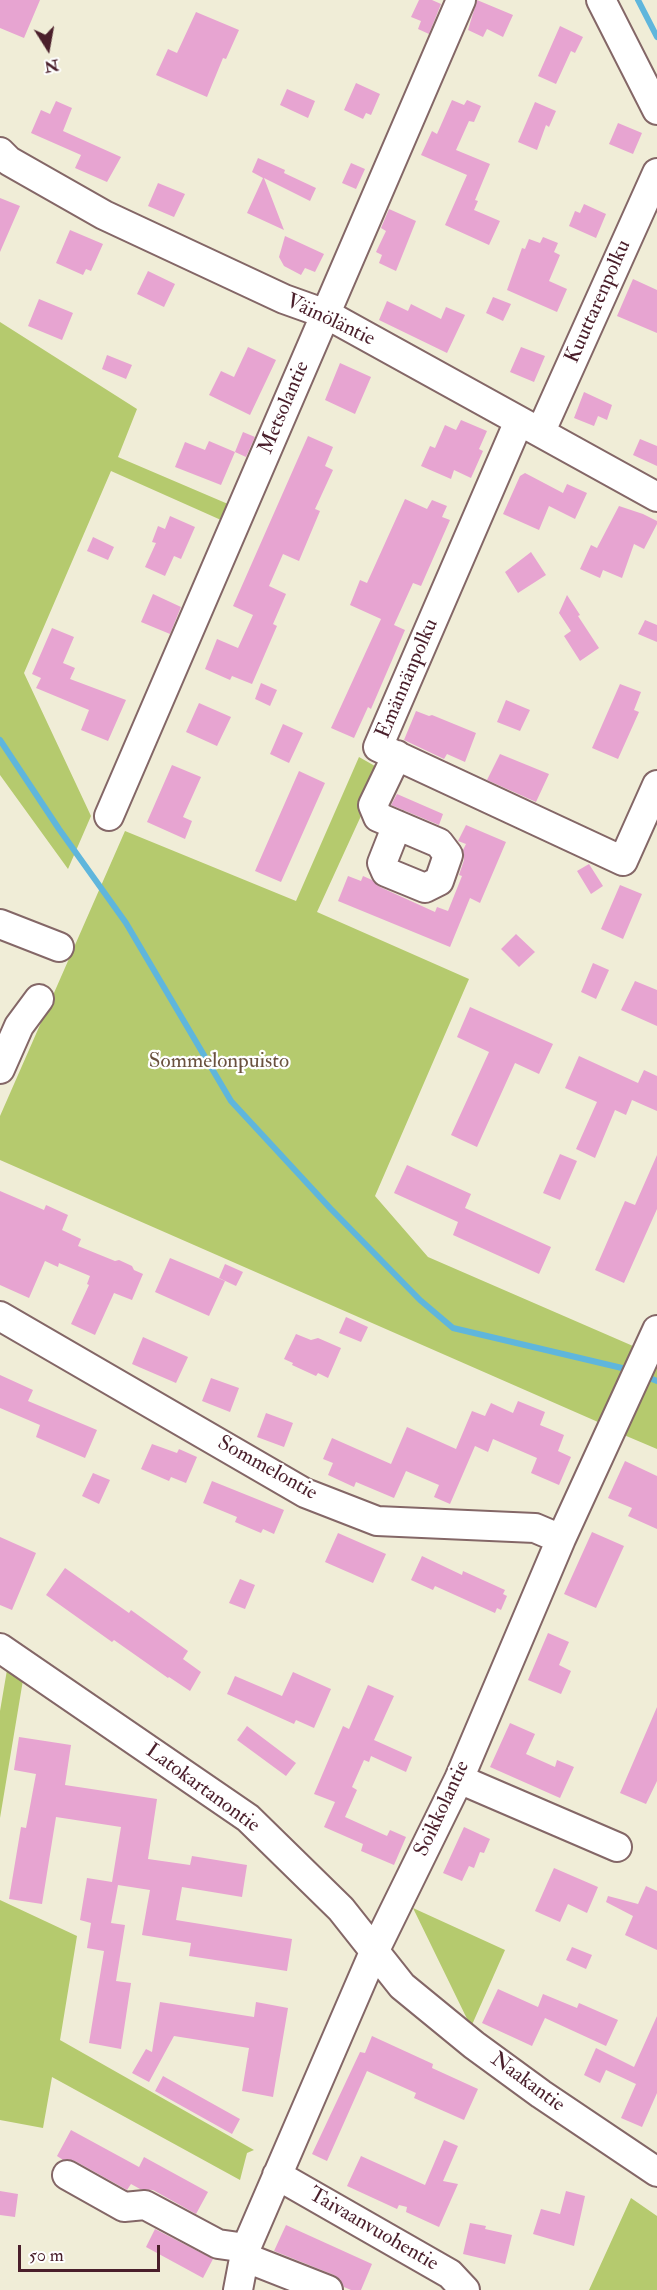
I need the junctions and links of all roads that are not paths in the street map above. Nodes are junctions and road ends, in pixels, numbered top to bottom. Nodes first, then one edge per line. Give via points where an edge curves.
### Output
1 (461, 0) edge
2 (601, 0) edge
3 (657, 110) edge
4 (0, 152) edge
5 (657, 173) edge
6 (326, 314) junction
7 (530, 426) junction
8 (657, 497) edge
9 (397, 755) junction
10 (657, 786) edge
11 (109, 816) dead end
12 (397, 825) dead end
13 (0, 924) edge
14 (59, 947) dead end
15 (39, 999) dead end
16 (0, 1069) edge
17 (0, 1316) edge
18 (657, 1330) edge
19 (561, 1539) junction
20 (0, 1648) edge
21 (459, 1779) junction
22 (617, 1847) dead end
23 (374, 1952) junction
24 (402, 1986) joint
25 (657, 2172) edge
26 (67, 2175) dead end
27 (277, 2175) junction
28 (245, 2252) junction
29 (297, 2284) edge
30 (238, 2290) edge
31 (328, 2290) edge
32 (465, 2290) edge

1 - 6 street, Metsolantie
2 - 3 street
4 - 6 street, Väinöläntie via 104,215 284,299
5 - 7 street, Kuuttarenpolku
6 - 7 street, Väinöläntie
6 - 11 street, Metsolantie
7 - 8 street, Väinöläntie
7 - 9 street, Emännänpolku via 378,747
9 - 10 street, Emännänpolku via 623,861
9 - 12 street via 373,805 378,817
13 - 14 street
15 - 16 street via 19,1026
17 - 19 street, Sommelontie via 305,1493 377,1521 535,1528
18 - 19 street, Soikkolantie
19 - 21 street, Soikkolantie
20 - 23 street, Latokartanontie via 248,1818 335,1902
21 - 22 street
21 - 23 street, Soikkolantie
23 - 24 street, Latokartanontie
23 - 27 street, Soikkolantie
24 - 25 street, Naakantie via 541,2094
26 - 28 street via 124,2208 145,2205 218,2244
27 - 28 street, Soikkolantie
27 - 32 street, Taivaanvuohentie via 450,2274
28 - 29 street
28 - 30 street, Soikkolantie
29 - 31 street

